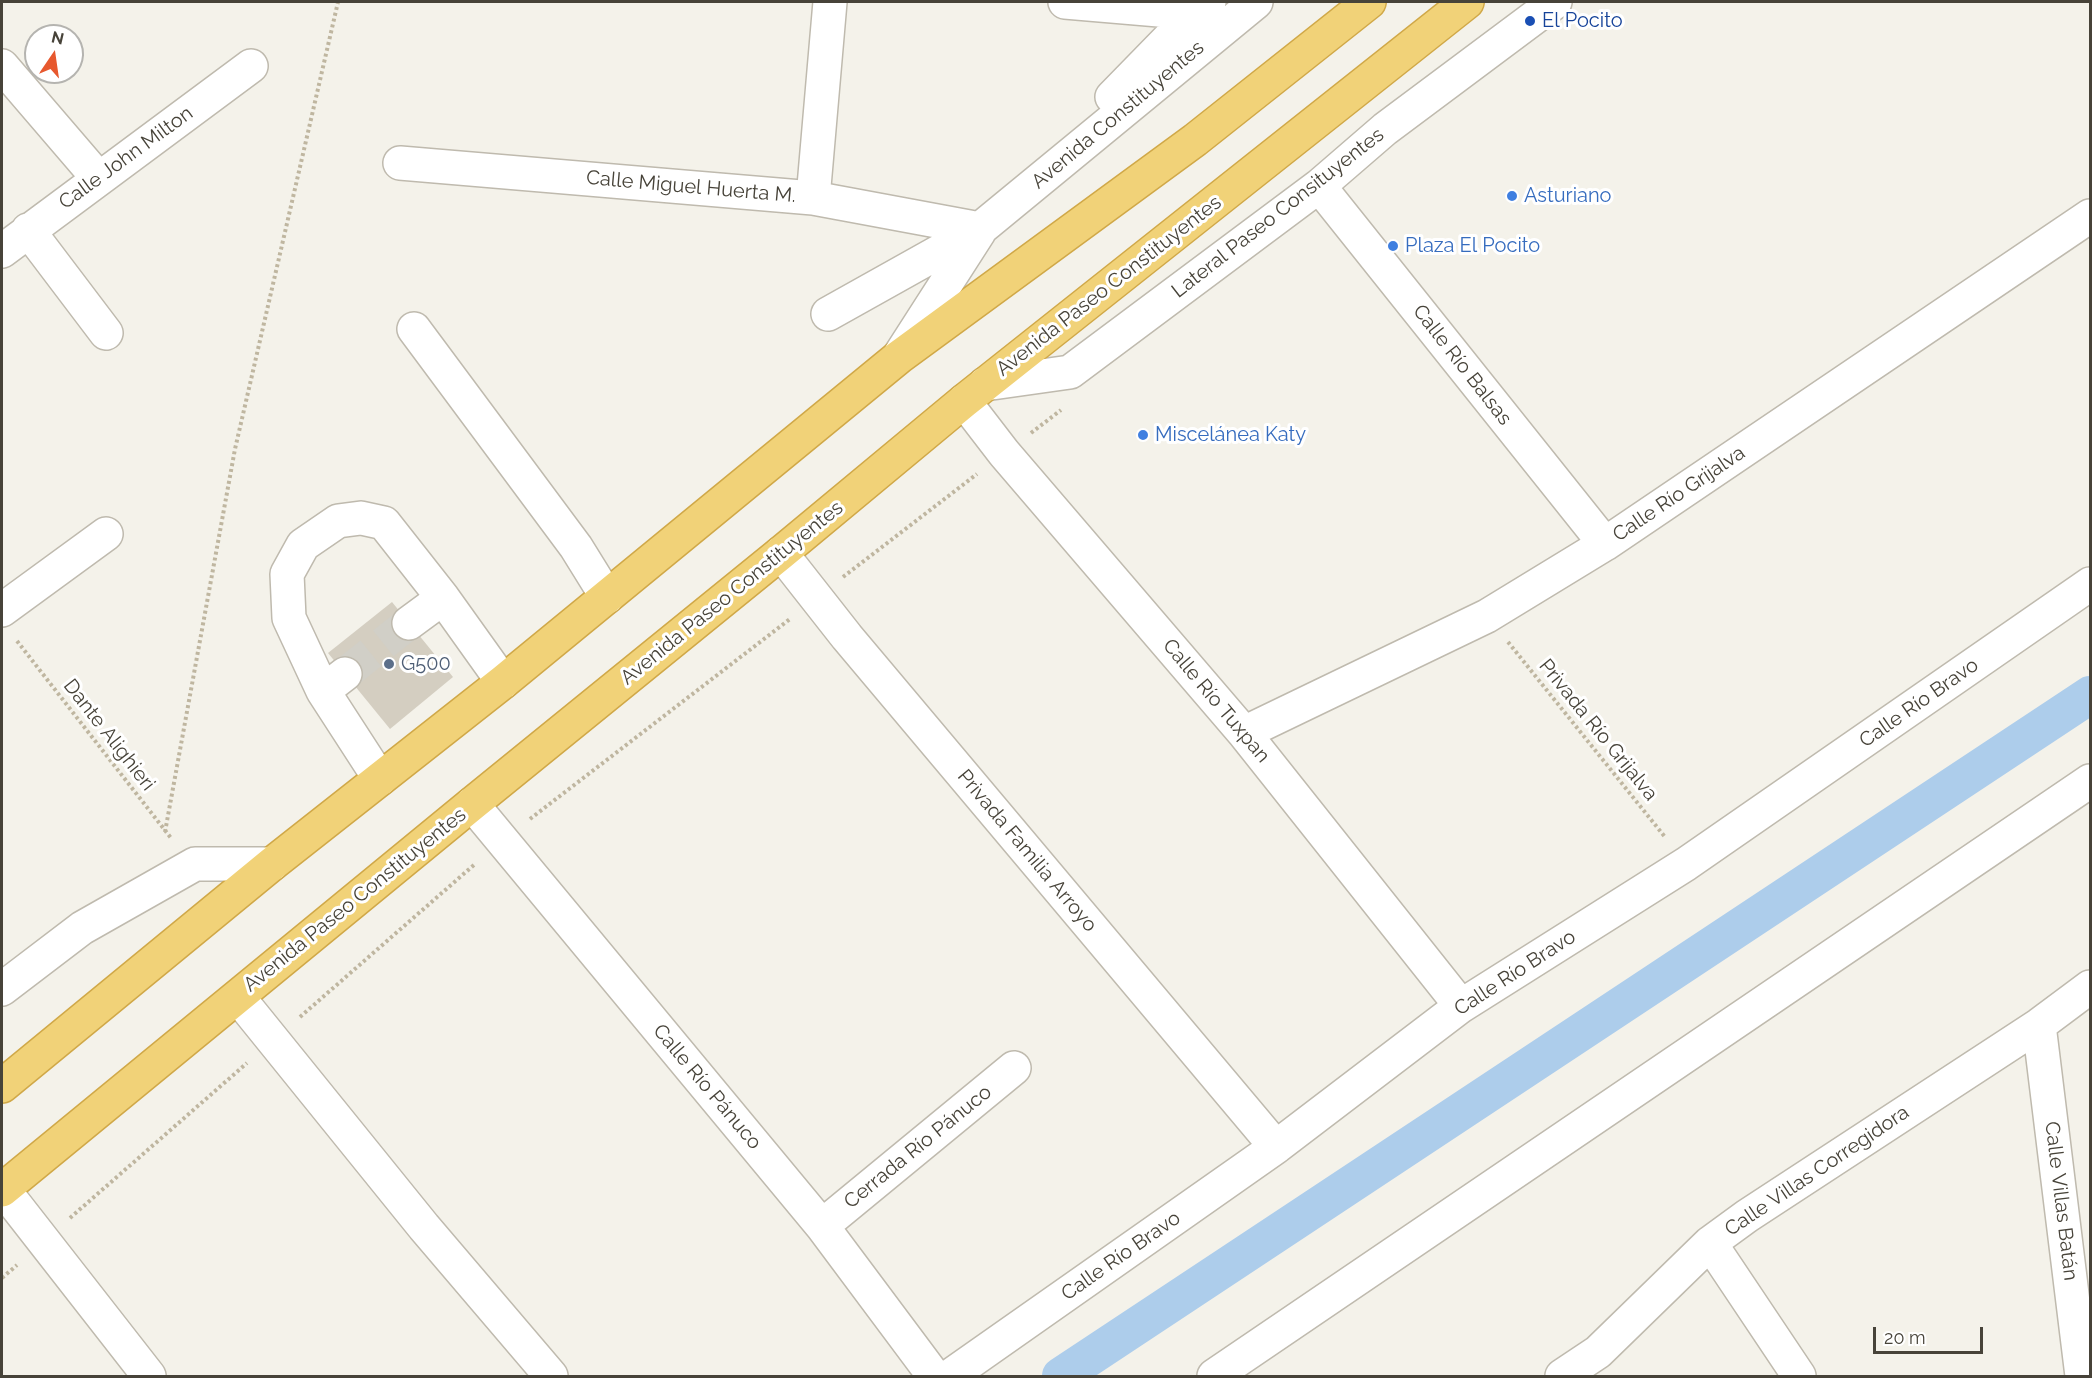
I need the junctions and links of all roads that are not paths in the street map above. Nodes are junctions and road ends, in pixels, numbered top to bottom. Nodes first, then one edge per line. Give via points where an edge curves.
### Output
1 (830, 2) edge
2 (1065, 2) edge
3 (1256, 2) edge
4 (1369, 2) edge
5 (1467, 2) edge
6 (1555, 2) edge
7 (1201, 8) edge
8 (2, 66) edge
9 (252, 66) dead end
10 (400, 163) dead end
11 (99, 179) junction
12 (1319, 186) junction
13 (813, 198) junction
14 (2091, 216) edge
15 (980, 229) junction
16 (28, 230) junction
17 (2, 251) edge
18 (828, 314) dead end
19 (414, 329) dead end
20 (106, 333) dead end
21 (899, 357) junction
22 (974, 393) junction
23 (106, 534) dead end
24 (1605, 544) junction
25 (781, 553) junction
26 (2091, 584) edge
27 (607, 597) junction
28 (443, 598) junction
29 (2, 610) edge
30 (409, 623) tunnel mouth
31 (503, 682) junction
32 (1244, 733) junction
33 (380, 779) junction
34 (2091, 781) edge
35 (472, 804) junction
36 (272, 864) junction
37 (2091, 987) edge
38 (2, 989) edge
39 (238, 997) junction
40 (1461, 1006) junction
41 (2039, 1025) junction
42 (1014, 1068) dead end
43 (2, 1086) edge
44 (1276, 1147) junction
45 (2, 1190) edge
46 (822, 1226) junction
47 (1710, 1243) junction
48 (149, 1377) edge
49 (551, 1377) edge
50 (934, 1377) edge
51 (950, 1377) edge
52 (1214, 1377) edge
53 (1562, 1377) edge
54 (1799, 1377) edge
55 (2082, 1377) edge

1 - 13 street
2 - 7 street
3 - 15 street, Avenida Constituyentes
4 - 21 highway via 1195,140
5 - 22 highway, Avenida Paseo Constituyentes
6 - 12 street, Lateral Paseo Consituyentes via 1385,129
7 - 15 street, Avenida Constituyentes
8 - 11 street
9 - 11 street, Calle John Milton
10 - 13 street, Calle Miguel Huerta M.
11 - 16 street, Calle John Milton
12 - 22 street, Lateral Paseo Consituyentes via 1070,372
12 - 24 street, Calle Río Balsas
13 - 15 street, Calle Miguel Huerta M.
14 - 24 street, Calle Río Grijalva
15 - 18 street
15 - 21 street, Avenida Constituyentes
16 - 17 street, Calle John Milton
16 - 20 street
19 - 27 street via 576,547
21 - 27 highway
22 - 25 highway, Avenida Paseo Constituyentes
22 - 32 street, Calle Río Tuxpan via 1004,453
23 - 29 street
24 - 32 street, Calle Río Grijalva via 1487,616
25 - 35 highway, Avenida Paseo Constituyentes
25 - 44 street, Privada Familia Arroyo
26 - 40 street, Calle Río Bravo via 1686,864
27 - 31 highway
28 - 30 street
28 - 31 street
28 - 33 street via 384,523 361,518 338,521 303,545 287,574 289,618 334,682
31 - 33 highway
32 - 40 street, Calle Río Tuxpan
33 - 36 highway
34 - 52 street
35 - 39 highway, Avenida Paseo Constituyentes
35 - 46 street, Calle Río Pánuco
36 - 38 street via 195,864 82,928
36 - 43 highway
37 - 41 street, Calle Villas Corregidora
39 - 45 highway, Avenida Paseo Constituyentes
39 - 49 street
40 - 44 street, Calle Río Bravo
41 - 47 street, Calle Villas Corregidora
41 - 55 street, Calle Villas Batán
42 - 46 street, Cerrada Río Pánuco
44 - 51 street, Calle Río Bravo
45 - 48 street
46 - 50 street, Calle Río Pánuco
47 - 53 street, Calle Villas Corregidora via 1598,1352
47 - 54 street

